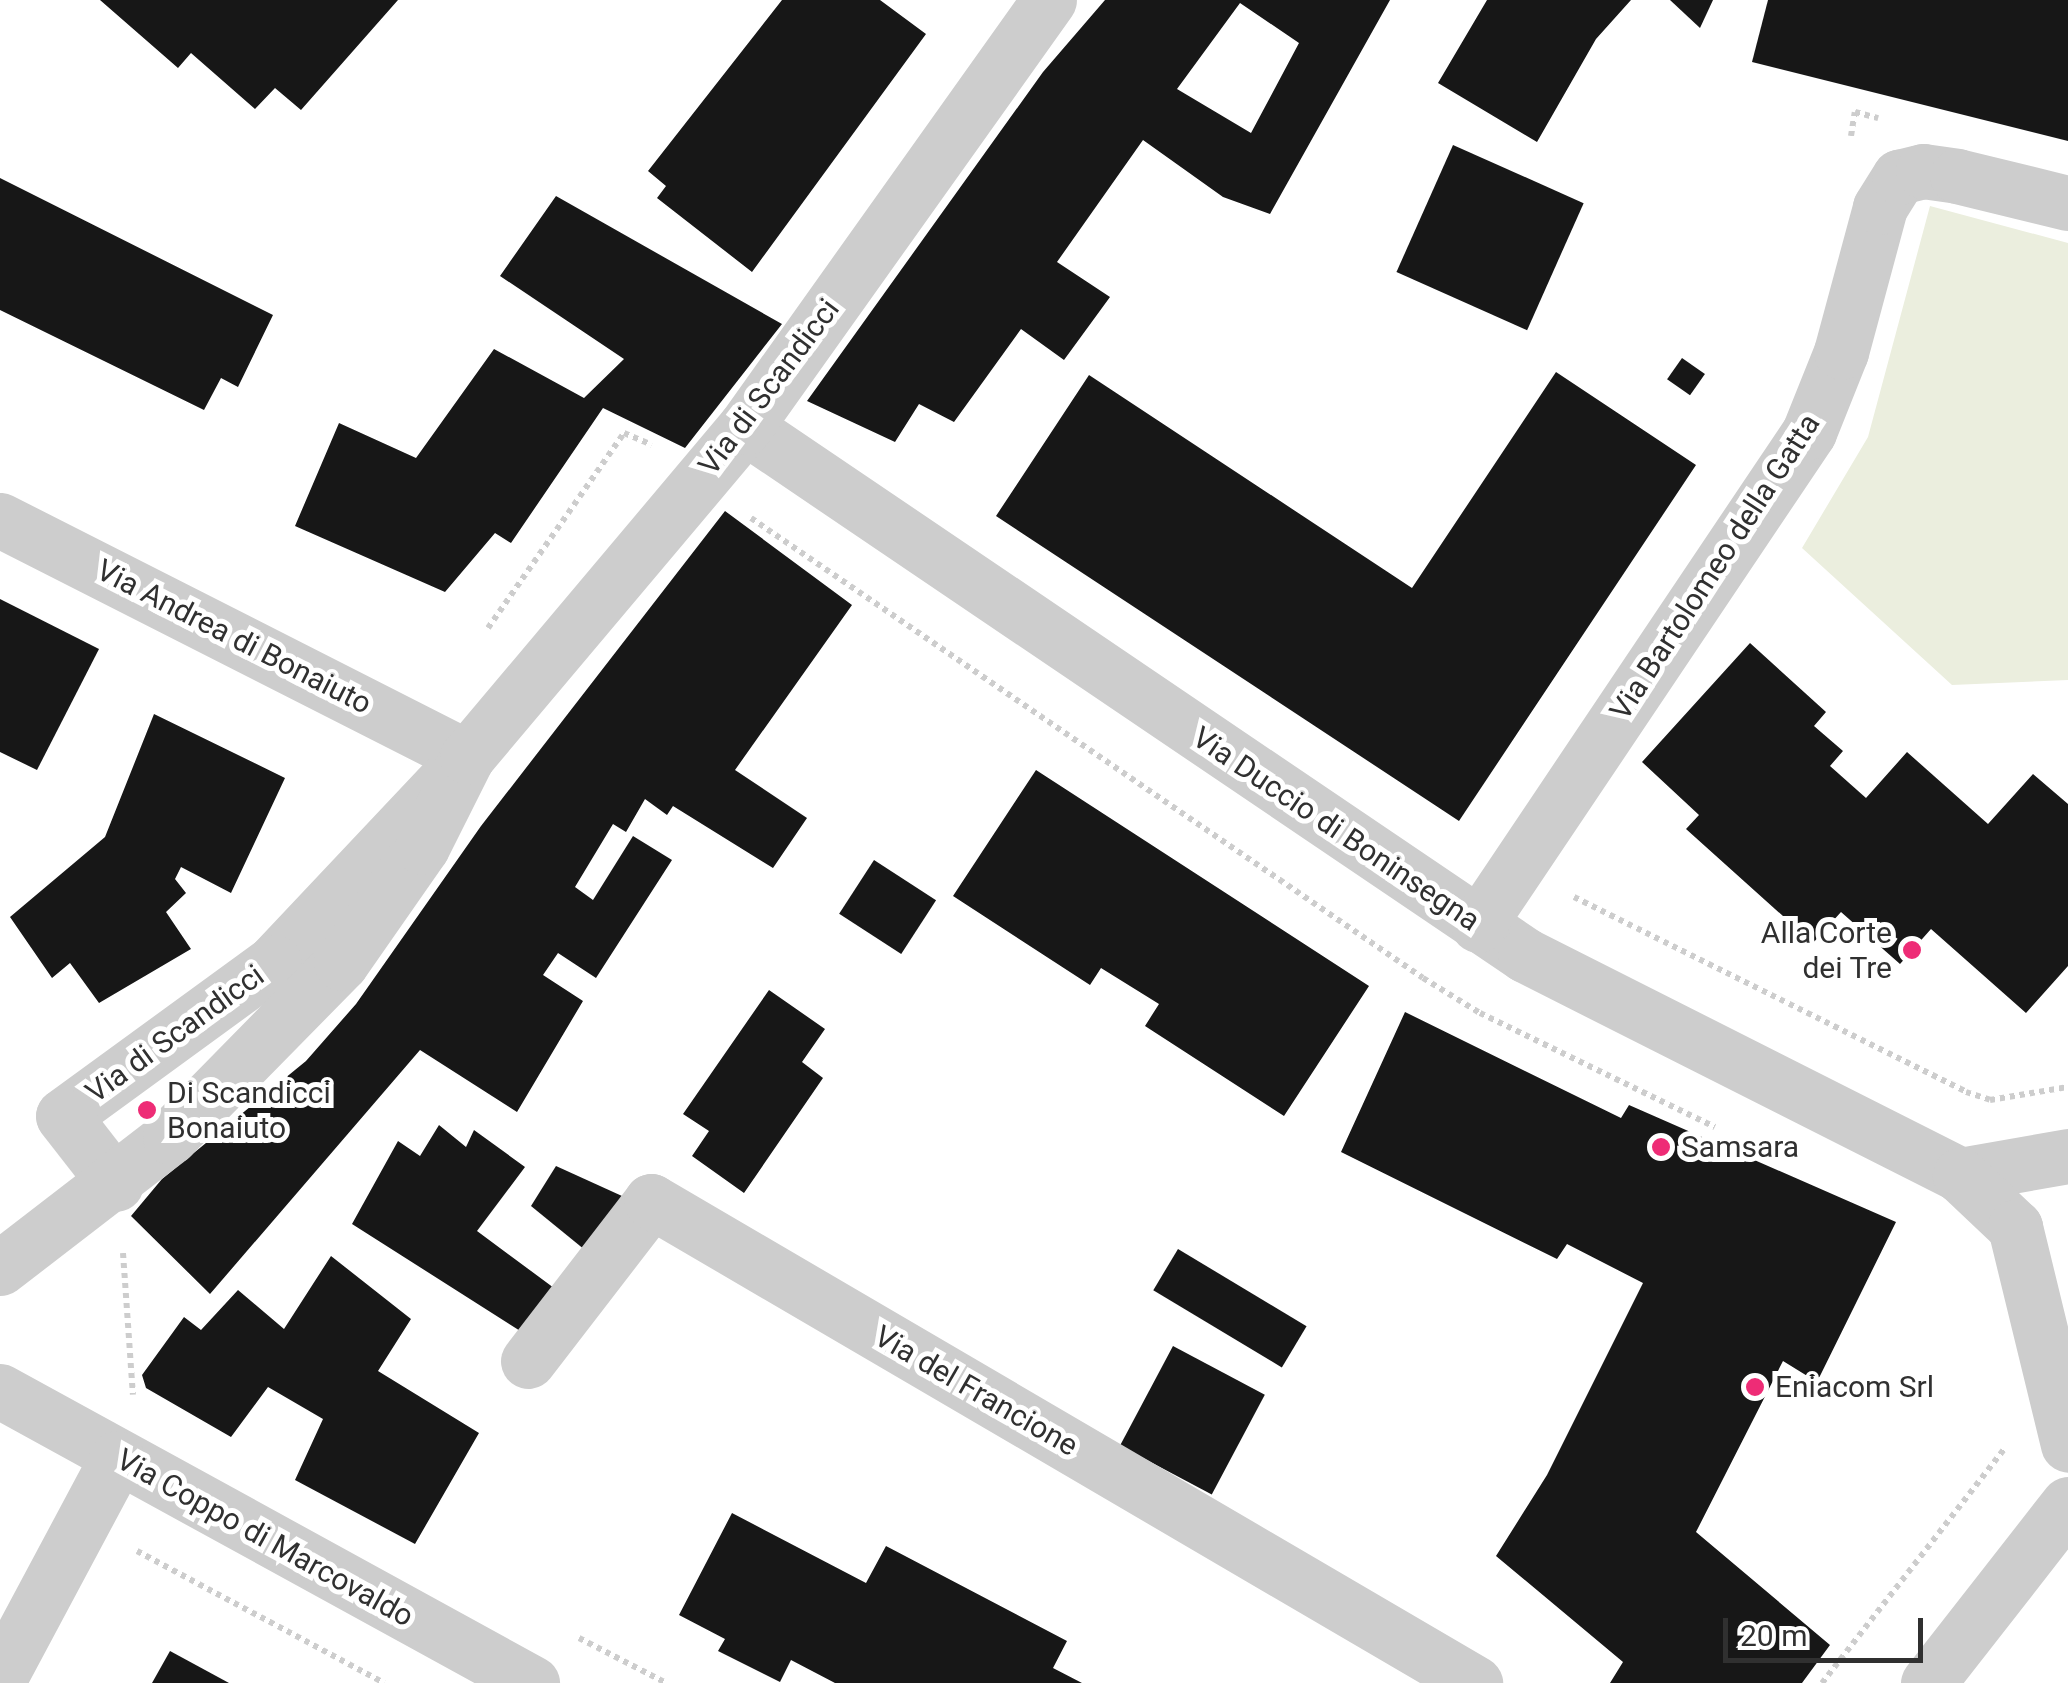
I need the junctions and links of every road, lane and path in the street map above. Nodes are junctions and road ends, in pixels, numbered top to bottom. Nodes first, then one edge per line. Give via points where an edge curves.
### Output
1 (1049, 0) edge
2 (2068, 204) edge
3 (745, 427) junction
4 (738, 509) dead end
5 (0, 520) edge
6 (467, 757) junction
7 (1564, 892) dead end
8 (1478, 925) junction
9 (2068, 1087) edge
10 (1720, 1129) dead end
11 (2068, 1156) edge
12 (1960, 1175) junction
13 (116, 1184) junction
14 (0, 1268) edge
15 (2056, 1324) edge
16 (528, 1361) dead end
17 (0, 1391) edge
18 (2015, 1435) dead end
19 (2068, 1445) edge
20 (117, 1458) junction
21 (2068, 1504) edge
22 (131, 1547) dead end
23 (0, 1677) edge
24 (384, 1683) edge
25 (532, 1683) edge
26 (1475, 1683) edge
27 (1822, 1683) edge
28 (1928, 1683) edge

1 - 3 street, Via di Scandicci
2 - 8 street, Via Bartolomeo della Gatta via 1957,176 1899,177 1880,207 1841,352 1808,432
3 - 6 street, Via di Scandicci
3 - 8 street, Via Duccio di Boninsegna
4 - 10 path via 1423,978 1480,1013
5 - 6 street, Via Andrea di Bonaiuto
6 - 13 street, Via di Scandicci via 422,847 341,963 253,1059
6 - 13 street, Via di Scandicci via 274,962 63,1116
7 - 9 path via 1966,1092 1990,1100
8 - 12 street, Via Duccio di Boninsegna via 1585,989
11 - 12 street
12 - 15 street, Via Duccio di Boninsegna via 2014,1227
13 - 14 street, Via di Scandicci
15 - 19 street, Via Duccio di Boninsegna
16 - 26 street, Via del Francione via 651,1200
17 - 20 street, Via Coppo di Marcovaldo
18 - 27 path
20 - 23 street
20 - 25 street, Via Coppo di Marcovaldo
21 - 28 street
22 - 24 path

